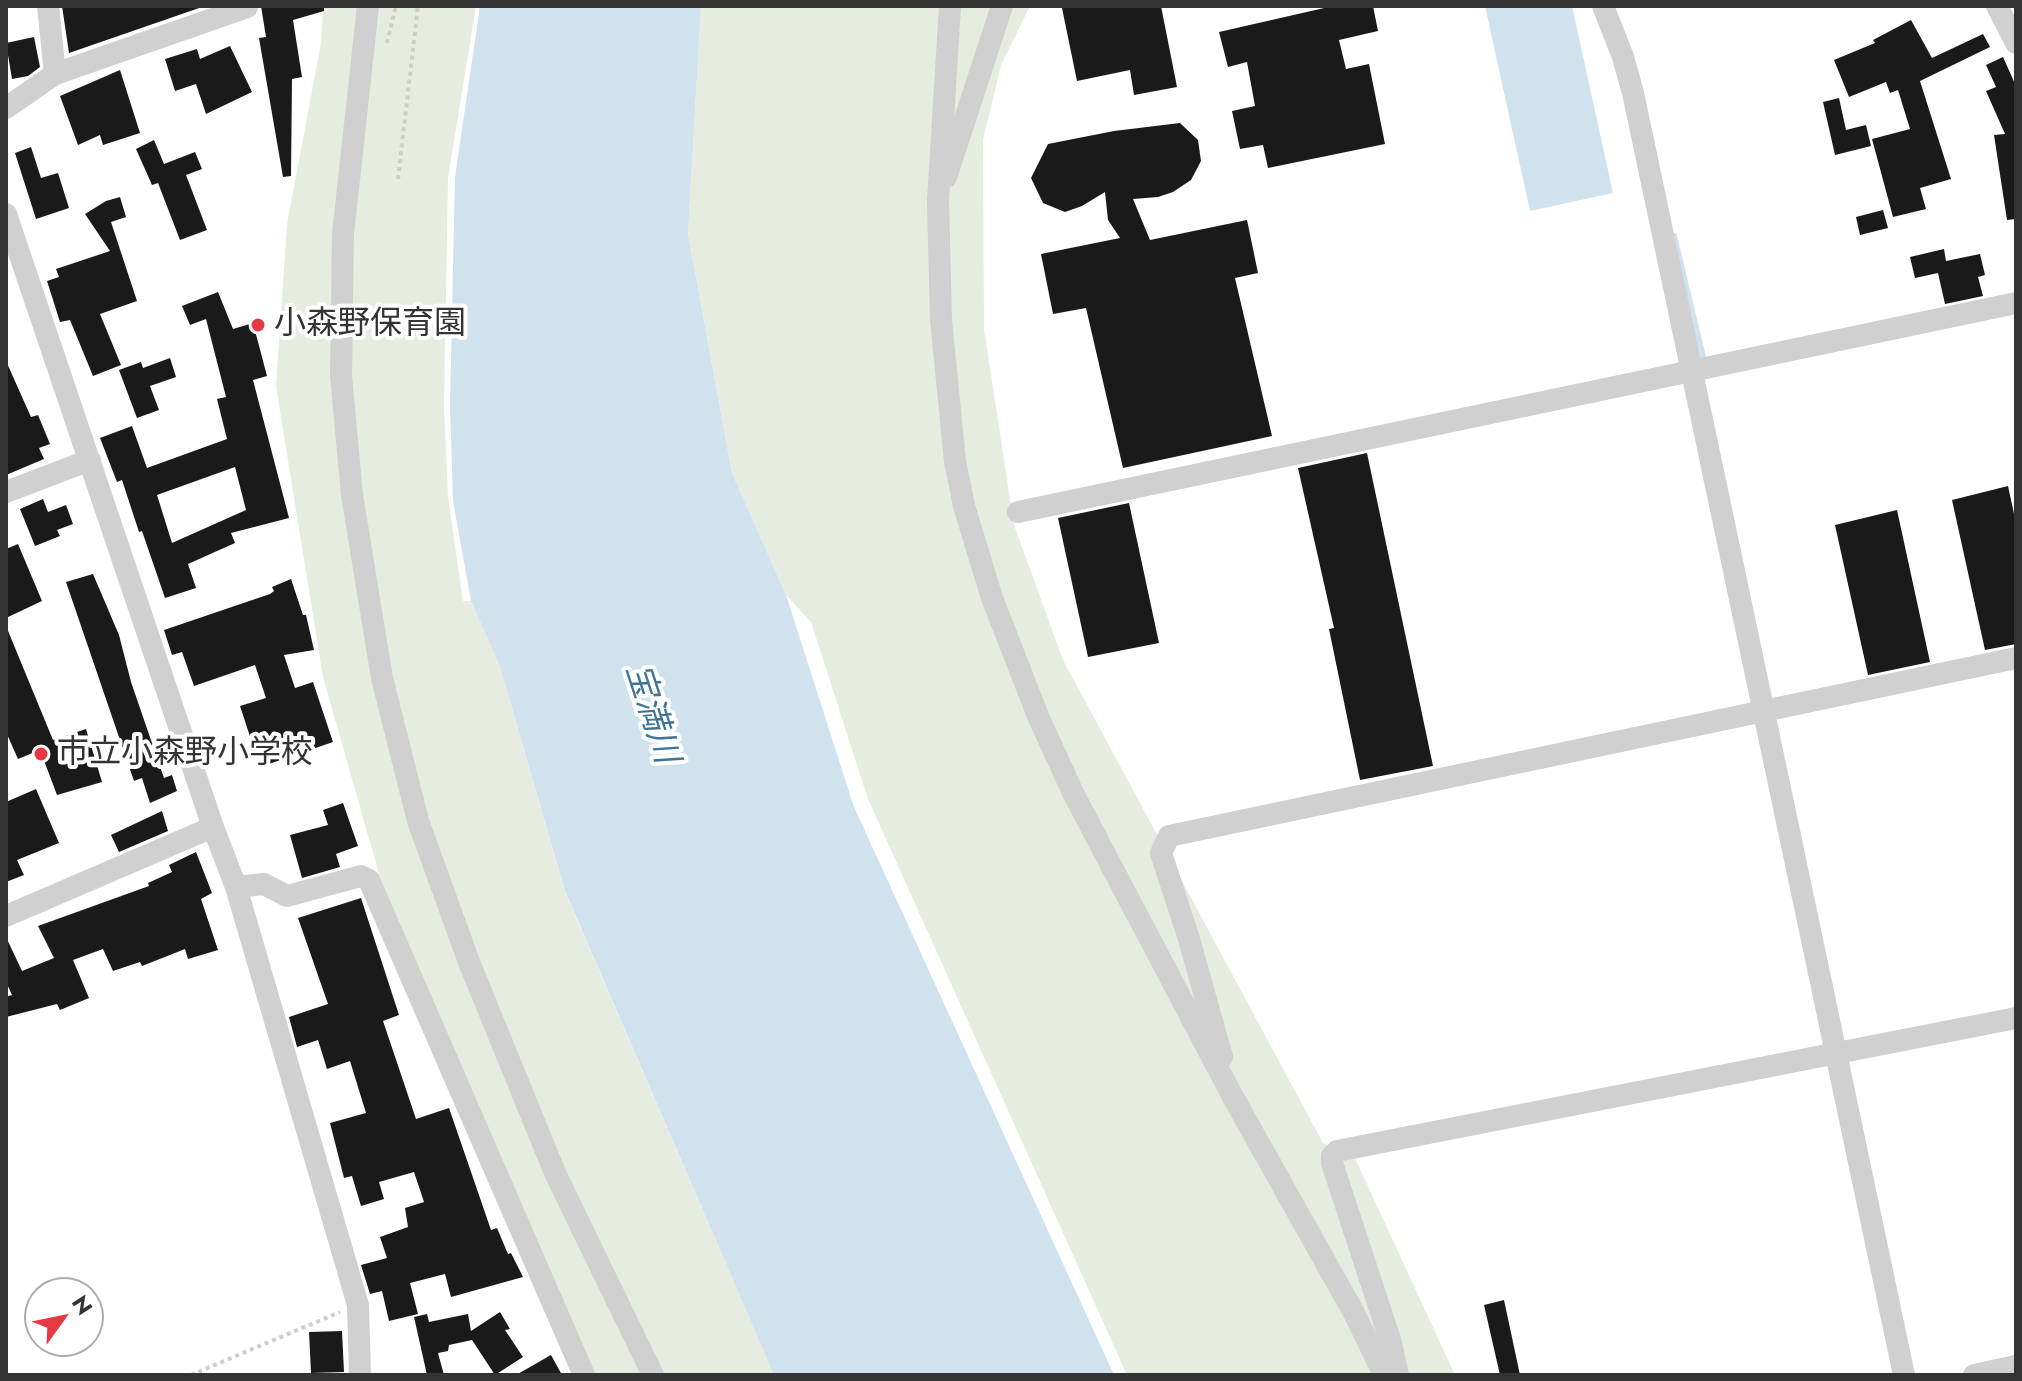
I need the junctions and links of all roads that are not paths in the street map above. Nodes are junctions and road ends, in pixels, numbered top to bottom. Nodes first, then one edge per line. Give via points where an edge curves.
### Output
1 (48, 6) edge
2 (368, 6) edge
3 (950, 6) edge
4 (1002, 6) edge
5 (1603, 6) edge
6 (1997, 6) edge
7 (247, 7) edge
8 (2016, 43) edge
9 (55, 74) junction
10 (6, 108) edge
11 (938, 201) junction
12 (6, 214) edge
13 (2016, 303) edge
14 (1694, 372) junction
15 (90, 460) junction
16 (6, 492) edge
17 (1018, 512) dead end
18 (2016, 658) edge
19 (1764, 709) junction
20 (213, 827) junction
21 (236, 887) junction
22 (6, 916) edge
23 (2016, 1018) edge
24 (1836, 1053) junction
25 (1233, 1097) junction
26 (2016, 1366) edge
27 (360, 1375) edge
28 (584, 1375) edge
29 (653, 1375) edge
30 (1384, 1375) edge
31 (1398, 1375) edge
32 (1904, 1375) edge
33 (1974, 1375) edge

1 - 9 street
2 - 29 street via 343,234 341,376 352,495 382,678 418,821 469,962 555,1173
3 - 11 street
4 - 11 street
5 - 14 street via 1633,93
6 - 8 street
7 - 9 street
9 - 10 street
11 - 25 street via 941,320 955,461 992,598 1073,793
12 - 15 street
13 - 14 street
14 - 17 street
14 - 19 street
15 - 16 street
15 - 20 street
18 - 19 street
19 - 24 street
19 - 25 street via 1169,836 1161,853
20 - 21 street
20 - 22 street
21 - 27 street via 358,1305
21 - 28 street via 264,884 287,896 361,876 369,880
23 - 24 street
24 - 31 street via 1337,1151 1332,1163
24 - 32 street
25 - 30 street
26 - 33 street

